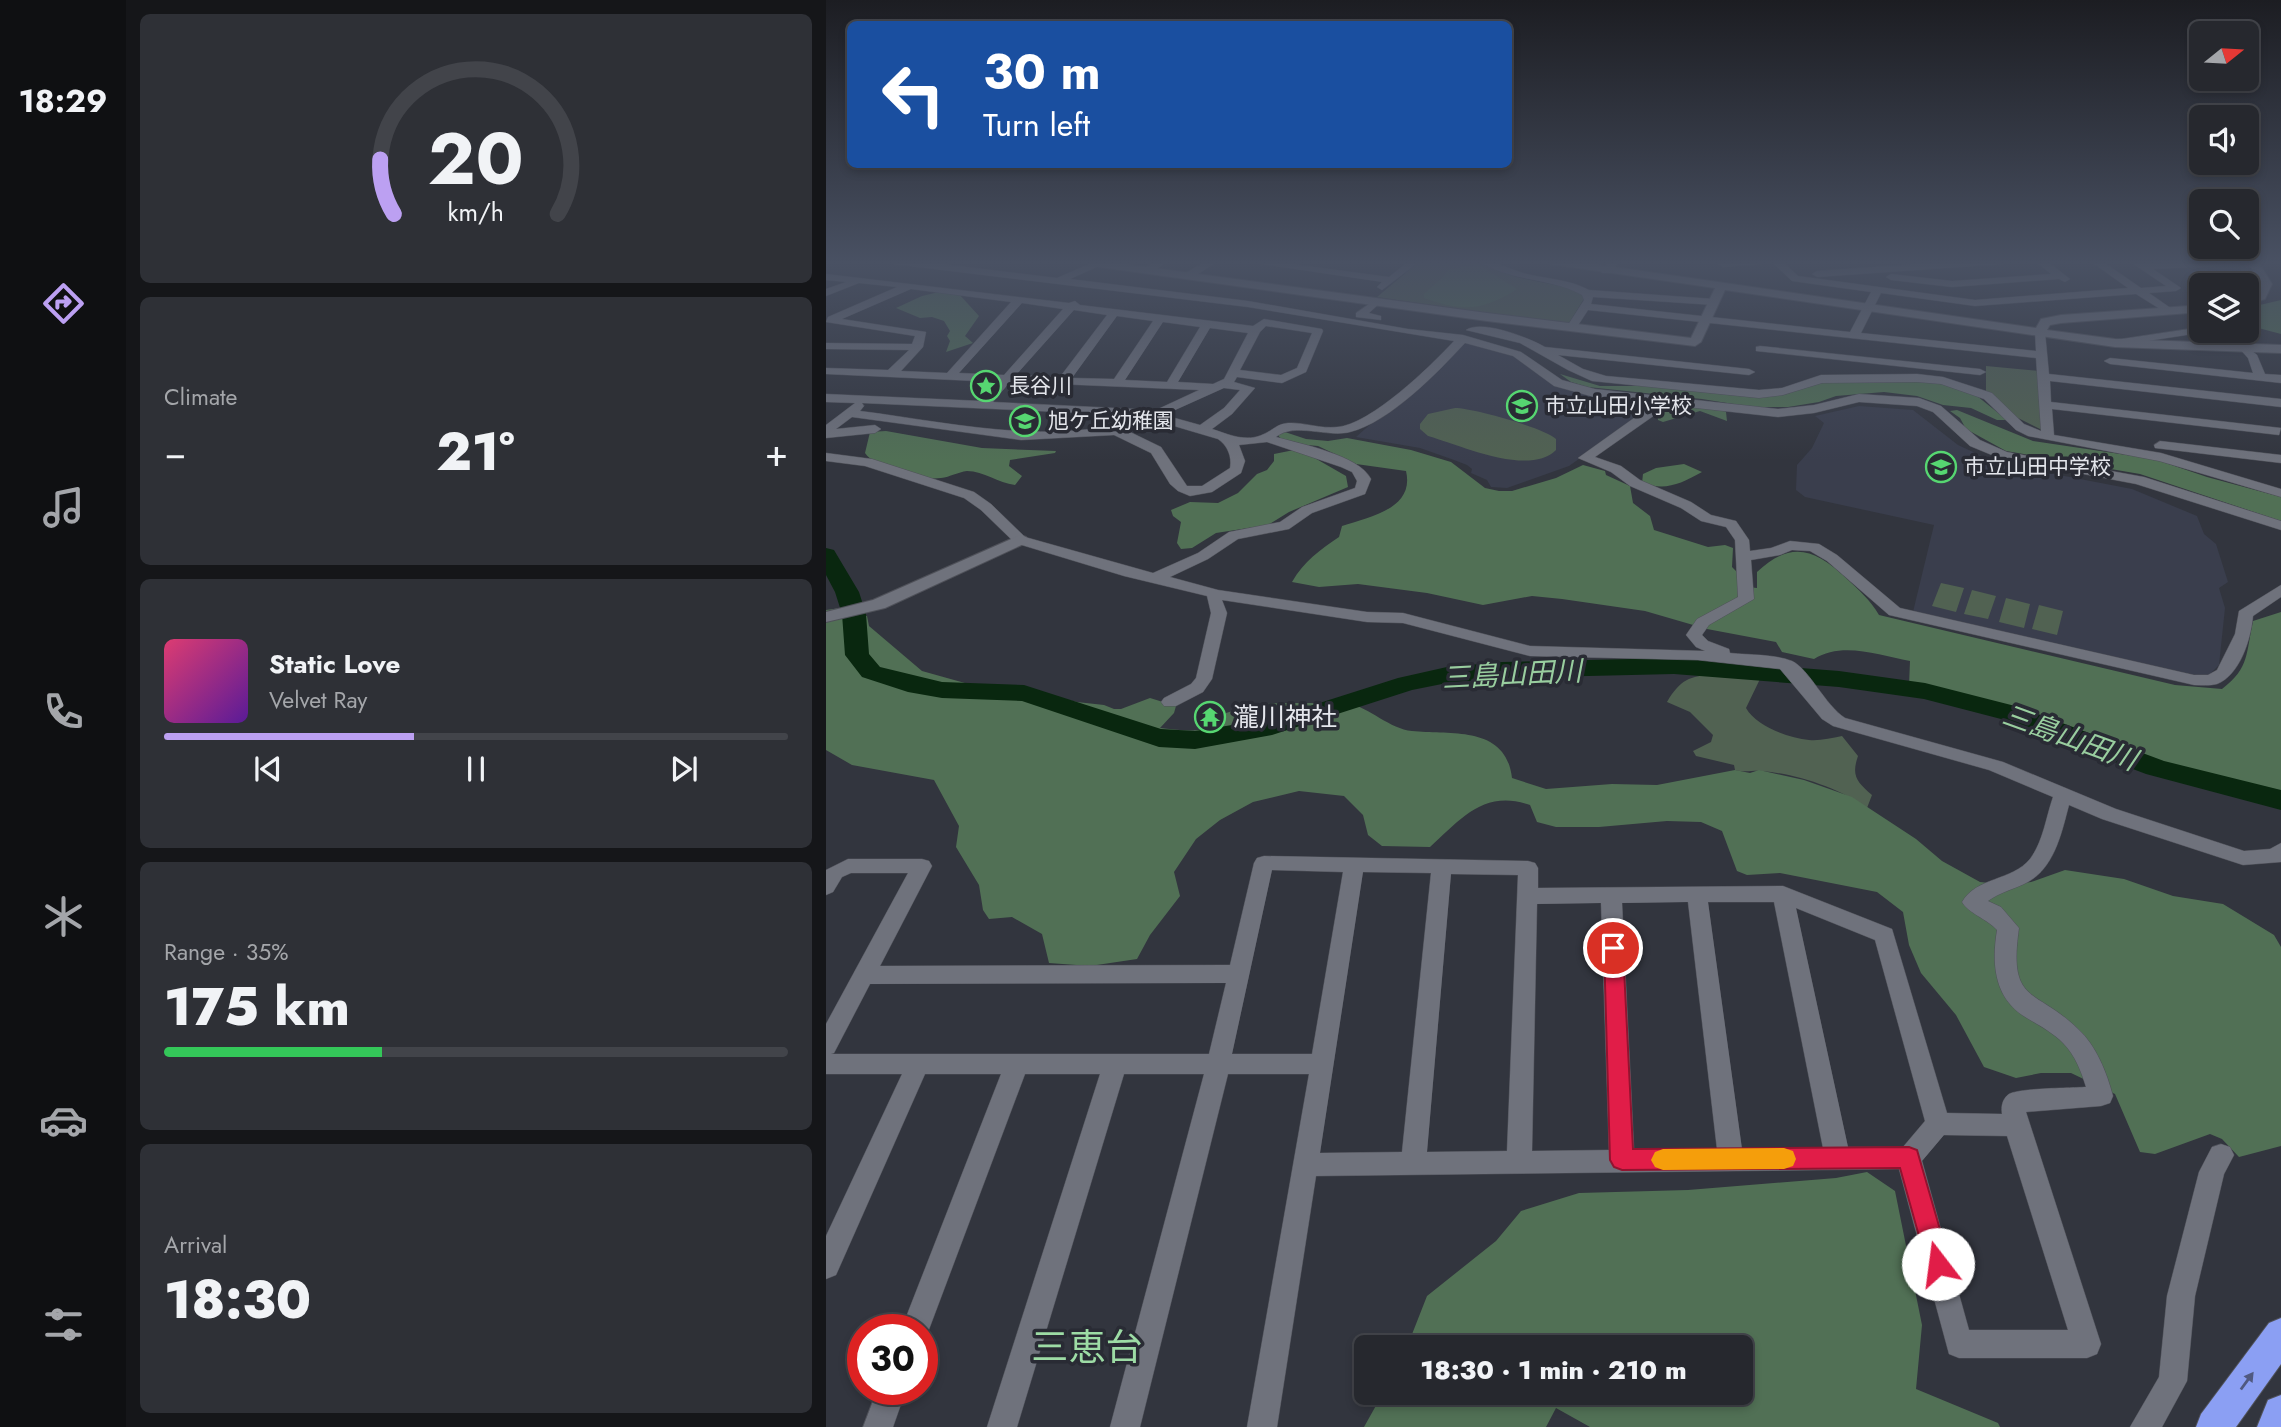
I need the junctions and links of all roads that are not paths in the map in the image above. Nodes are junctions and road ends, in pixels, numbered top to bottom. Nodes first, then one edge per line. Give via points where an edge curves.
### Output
1 (1768, 327) edge
2 (883, 328) edge
3 (994, 328) edge
4 (1052, 328) edge
5 (1103, 328) edge
6 (1154, 328) edge
7 (1205, 328) edge
8 (1259, 328) edge
9 (1278, 328) edge
10 (1382, 328) edge
11 (1437, 328) edge
12 (1479, 328) edge
13 (1568, 328) edge
14 (1571, 328) joint
15 (1702, 328) edge
16 (1774, 328) edge
17 (1858, 328) edge
18 (2009, 328) edge
19 (2042, 328) edge
20 (1477, 330) junction
21 (2040, 332) junction
22 (2189, 332) edge
23 (1854, 335) junction
24 (1463, 338) junction
25 (1695, 342) junction
26 (2111, 342) junction
27 (826, 346) edge
28 (917, 347) junction
29 (2244, 347) junction
30 (1542, 349) junction
31 (1760, 349) junction
32 (1980, 349) junction
33 (2280, 350) edge
34 (1821, 355) junction
35 (2043, 355) junction
36 (2110, 361) junction
37 (1685, 365) junction
38 (826, 371) edge
39 (847, 371) junction
40 (893, 372) junction
41 (1749, 372) junction
42 (1980, 372) junction
43 (1235, 373) junction
44 (952, 374) junction
45 (2260, 376) junction
46 (1010, 377) junction
47 (2045, 377) junction
48 (1065, 379) junction
49 (1813, 379) junction
50 (2281, 379) edge
51 (1118, 382) junction
52 (1171, 384) junction
53 (2112, 384) junction
54 (1219, 386) junction
55 (1980, 392) junction
56 (1743, 393) junction
57 (826, 395) edge
58 (867, 400) junction
59 (1668, 400) junction
60 (2275, 402) edge
61 (984, 405) junction
62 (2046, 405) junction
63 (850, 413) junction
64 (1158, 415) junction
65 (2153, 417) junction
66 (875, 429) dead end
67 (1202, 430) junction
68 (1116, 431) junction
69 (2280, 432) edge
70 (826, 433) edge
71 (2048, 437) junction
72 (1267, 438) junction
73 (1231, 442) junction
74 (2161, 451) junction
75 (826, 457) edge
76 (2281, 458) edge
77 (2281, 493) edge
78 (2281, 526) edge
79 (1020, 540) junction
80 (1743, 557) junction
81 (1153, 579) junction
82 (2281, 590) edge
83 (1216, 594) junction
84 (829, 616) edge
85 (1732, 657) junction
86 (1170, 702) dead end
87 (2063, 794) junction
88 (2281, 850) edge
89 (1354, 864) junction
90 (1442, 866) junction
91 (826, 887) edge
92 (1783, 894) junction
93 (1611, 895) junction
94 (1697, 895) junction
95 (1527, 896) junction
96 (1239, 974) junction
97 (866, 975) junction
98 (826, 1046) edge
99 (1219, 1062) junction
100 (1322, 1064) junction
101 (826, 1065) edge
102 (1115, 1065) junction
103 (917, 1066) junction
104 (1016, 1066) junction
105 (1938, 1124) junction
106 (2016, 1125) junction
107 (2221, 1155) dead end
108 (1839, 1158) junction
109 (1909, 1158) junction
110 (1731, 1159) junction
111 (1622, 1160) junction
112 (1519, 1163) junction
113 (1413, 1164) junction
114 (1306, 1165) junction
115 (826, 1266) edge
116 (921, 1314) edge
117 (2281, 1335) edge
118 (886, 1405) edge
119 (2281, 1413) edge
120 (878, 1427) edge
121 (1002, 1427) edge
122 (1125, 1427) edge
123 (1262, 1427) edge
124 (2145, 1427) edge
125 (2214, 1427) edge
126 (2275, 1427) edge

1 - 31 street
2 - 28 street via 920,332
3 - 44 street
4 - 46 street
5 - 48 street
6 - 51 street
7 - 52 street
8 - 43 street
9 - 43 street via 1318,331 1302,370 1282,379
10 - 24 street
11 - 20 street
12 - 20 street
13 - 14 street
14 - 25 street
15 - 25 street
16 - 23 street
17 - 23 street
18 - 21 street
19 - 21 street
20 - 30 street via 1506,334
21 - 26 street
21 - 35 street
22 - 26 street
23 - 32 street
24 - 59 street via 1517,354 1566,386
24 - 72 street via 1438,366 1361,424 1333,432 1284,427
25 - 37 street
26 - 29 street
26 - 36 street
27 - 28 street
28 - 40 street
29 - 33 street
29 - 45 street
30 - 37 street
30 - 56 street via 1572,370 1595,378
31 - 34 street
31 - 41 street
32 - 35 street
32 - 42 street
34 - 42 street
34 - 49 street
35 - 47 street
36 - 45 street
36 - 53 street
37 - 41 street
38 - 39 street
39 - 40 street
39 - 57 street
40 - 44 street
41 - 56 street
42 - 55 street
43 - 54 street
44 - 46 street
45 - 50 street
46 - 48 street
46 - 61 street
47 - 53 street
47 - 62 street
48 - 51 street
49 - 55 street via 1932,379
49 - 56 street via 1769,393
51 - 52 street
52 - 54 street
53 - 60 street
54 - 64 street
54 - 67 street via 1249,388
55 - 71 street via 2021,427
57 - 58 street
58 - 61 street
58 - 63 street
59 - 78 street via 1778,413 1859,398 1919,402 1937,409 1976,443 2004,455 2152,483
59 - 80 street via 1585,458 1616,468 1635,483 1706,518 1731,524 1741,536
60 - 69 street
61 - 64 street
62 - 65 street
62 - 71 street
63 - 68 street via 1021,436
63 - 70 street
64 - 67 street
64 - 68 street
65 - 69 street
65 - 74 street
66 - 70 street
67 - 73 street
68 - 73 street via 1157,452 1181,489 1191,494 1236,470 1238,461
71 - 74 street
72 - 73 street
72 - 81 street via 1353,468 1362,474 1364,485 1356,493 1307,510 1284,526 1234,536
74 - 76 street
74 - 77 street
75 - 79 street via 867,462 969,495
79 - 81 street
79 - 84 street via 879,604
80 - 82 street via 1790,545 1814,547 1886,607 1903,615 2194,680 2211,680 2224,673 2244,634 2245,614
80 - 85 street via 1746,599 1703,622 1694,635 1702,644
81 - 83 street
83 - 85 street via 1367,617 1403,618 1530,651
83 - 86 street via 1219,613 1204,679 1197,688
85 - 87 street via 1790,667 1820,706 1839,722 1996,766
87 - 88 street via 2243,858 2276,856
87 - 106 street via 2046,844 2030,871 1972,902 1994,913 2008,928 2005,975 2020,1002 2071,1035 2096,1077 2101,1096 2017,1102 2013,1107
89 - 90 street
89 - 96 street via 1264,863
89 - 100 street
90 - 95 street via 1528,867
90 - 113 street
91 - 97 street via 835,873 848,866 922,866
92 - 94 street
92 - 105 street via 1884,935
92 - 108 street
93 - 94 street
93 - 95 street
93 - 111 street
94 - 110 street
95 - 112 street
96 - 97 street
96 - 99 street
97 - 98 street
99 - 100 street
99 - 102 street
99 - 122 street
100 - 114 street
101 - 103 street
102 - 104 street
102 - 121 street
103 - 104 street
103 - 115 street
104 - 116 street
105 - 106 street
105 - 109 street
106 - 109 street via 2087,1344 1959,1344
107 - 124 street via 2212,1172 2181,1296 2173,1381
108 - 109 street
108 - 110 street
110 - 111 street
111 - 112 street
112 - 113 street
113 - 114 street
114 - 123 street
125 -> 117 highway
118 - 120 street
119 - 126 highway

